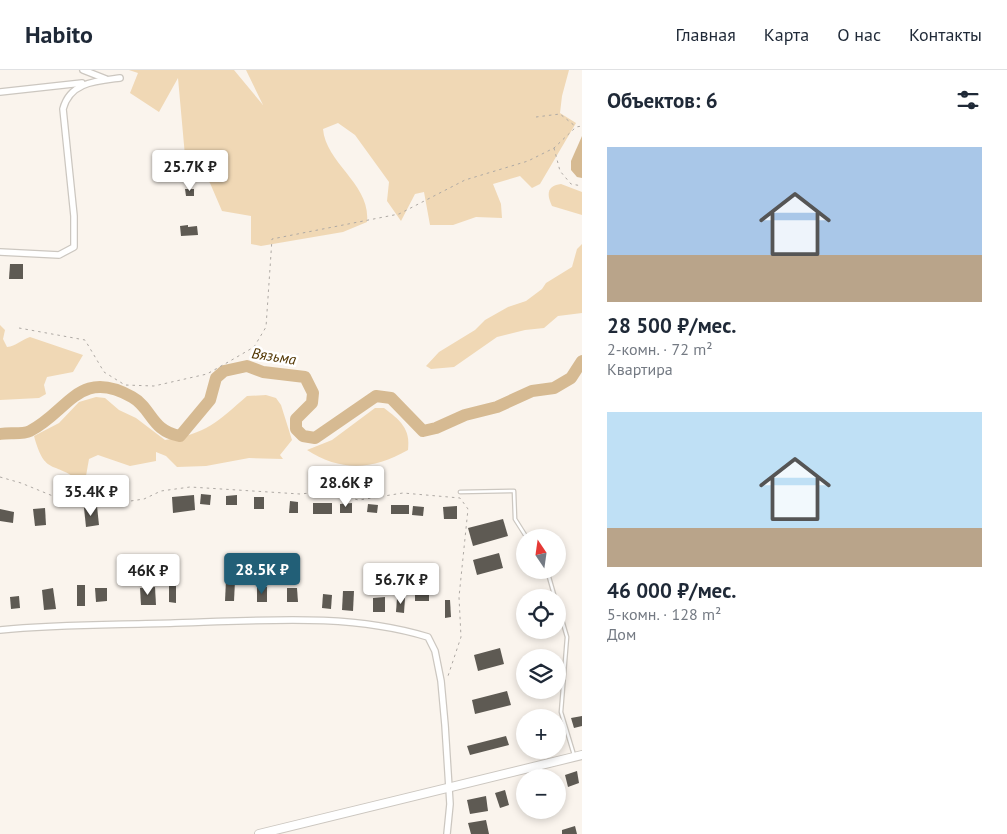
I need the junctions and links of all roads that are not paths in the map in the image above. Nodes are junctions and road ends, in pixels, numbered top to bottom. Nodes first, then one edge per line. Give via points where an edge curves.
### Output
1 (83, 70) edge
2 (120, 78) dead end
3 (107, 80) junction
4 (90, 82) junction
5 (0, 92) edge
6 (0, 252) edge
7 (460, 492) dead end
8 (521, 529) edge
9 (0, 630) edge
10 (566, 639) edge
11 (578, 756) edge
12 (448, 788) junction
13 (260, 834) edge
14 (447, 834) edge

1 - 3 street
2 - 3 street
3 - 4 street
4 - 5 street
4 - 6 street via 71,93 63,109 76,239 74,247 59,255
7 - 8 lane via 514,491 515,519
9 - 12 street via 43,625 300,620 363,624 428,637 435,651 442,693
10 - 11 lane via 561,712
11 - 12 main road
12 - 13 main road
12 - 14 street

